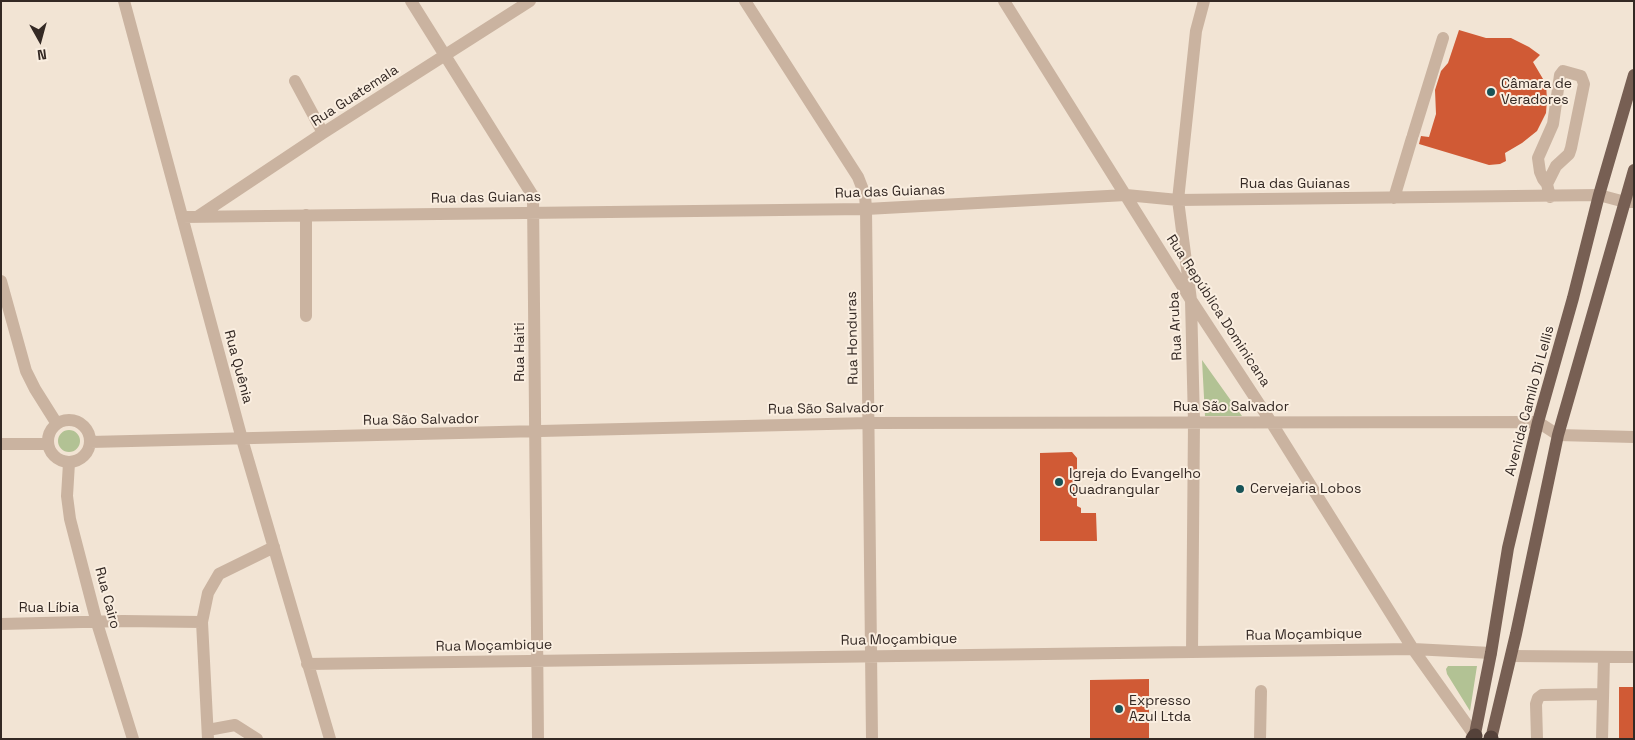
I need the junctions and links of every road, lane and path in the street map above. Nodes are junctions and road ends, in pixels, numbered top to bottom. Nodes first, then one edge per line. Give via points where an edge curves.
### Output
1 (124, 1) edge
2 (411, 1) edge
3 (530, 1) edge
4 (745, 1) edge
5 (1004, 1) edge
6 (1204, 1) edge
7 (1443, 38) dead end
8 (445, 56) junction
9 (1634, 75) edge
10 (295, 81) dead end
11 (323, 133) junction
12 (1634, 170) edge
13 (1548, 190) junction
14 (1126, 195) junction
15 (1599, 195) junction
16 (1394, 198) junction
17 (1178, 200) junction
18 (1629, 202) edge
19 (866, 209) junction
20 (534, 213) junction
21 (306, 215) junction
22 (182, 217) junction
23 (197, 217) junction
24 (1, 281) edge
25 (1191, 300) junction
26 (306, 316) dead end
27 (1194, 422) junction
28 (1271, 422) junction
29 (1538, 422) junction
30 (868, 423) junction
31 (57, 424) junction
32 (536, 432) junction
33 (1558, 436) junction
34 (1634, 437) edge
35 (242, 439) junction
36 (90, 442) junction
37 (1, 444) edge
38 (48, 444) junction
39 (69, 463) junction
40 (274, 547) junction
41 (202, 622) junction
42 (97, 623) junction
43 (1, 624) edge
44 (1412, 649) junction
45 (1192, 652) junction
46 (1491, 653) junction
47 (870, 656) junction
48 (1511, 656) junction
49 (1604, 657) junction
50 (1634, 657) edge
51 (537, 660) junction
52 (307, 664) junction
53 (1261, 691) dead end
54 (1602, 694) junction
55 (208, 734) edge
56 (1474, 738) edge
57 (133, 739) edge
58 (257, 739) edge
59 (330, 739) edge
60 (538, 739) edge
61 (872, 739) edge
62 (1260, 739) edge
63 (1491, 739) edge
64 (1536, 739) edge
65 (1602, 739) edge

1 - 22 street, Rua Quênia
2 - 8 street, Rua Haiti
3 - 8 street, Rua Guatemala
4 - 19 street, Rua Honduras via 858,177
5 - 14 street, Rua República Dominicana
6 - 17 street, Rua Aruba via 1196,31
7 - 16 street
8 - 11 street, Rua Guatemala
8 - 20 street, Rua Haiti via 533,196
9 - 15 main road, Avenida Camilo Di Lellis
10 - 11 street
11 - 23 street, Rua Guatemala
12 - 18 main road
13 - 13 street via 1556,166 1569,154 1584,84 1581,76 1563,71 1553,124 1538,158
13 - 15 street, Rua das Guianas
13 - 16 street, Rua das Guianas
14 - 17 street, Rua das Guianas
14 - 19 street, Rua das Guianas
14 - 25 street, Rua República Dominicana
15 - 18 street, Rua das Guianas
15 - 29 main road, Avenida Camilo Di Lellis
16 - 17 street, Rua das Guianas
17 - 25 street, Rua Aruba
18 - 33 main road
19 - 20 street, Rua das Guianas
19 - 30 street, Rua Honduras
20 - 21 street, Rua das Guianas
20 - 32 street, Rua Haiti
21 - 23 street, Rua das Guianas
21 - 26 street
22 - 23 street, Rua das Guianas
22 - 35 street, Rua Quênia
24 - 31 street via 26,371
25 - 27 street, Rua Aruba
25 - 28 street, Rua República Dominicana
27 - 28 street, Rua São Salvador
27 - 30 street, Rua São Salvador
27 - 45 street, Rua Aruba
28 - 29 street, Rua São Salvador
28 - 44 street, Rua República Dominicana
29 - 33 street
29 - 46 main road, Avenida Camilo Di Lellis via 1508,548
30 - 32 street, Rua São Salvador
30 - 47 street, Rua Honduras
31 - 36 street via 70,420 81,424 89,434
31 - 38 street via 50,433
32 - 35 street, Rua São Salvador
32 - 51 street, Rua Haiti
33 - 34 street
33 - 48 main road
35 - 36 street, Rua São Salvador
35 - 40 street, Rua Quênia
36 - 39 street via 84,457
37 - 38 street
38 - 39 street via 55,458
39 - 42 street, Rua Cairo via 69,511
40 - 41 street via 219,574 208,593
40 - 52 street, Rua Quênia
41 - 42 street, Rua Líbia
41 - 55 street
42 - 43 street, Rua Líbia
42 - 57 street, Rua Cairo
44 - 45 street, Rua Moçambique
44 - 46 street, Rua Moçambique
44 - 56 street, Rua República Dominicana
45 - 47 street, Rua Moçambique
46 - 56 main road, Avenida Camilo Di Lellis
47 - 51 street, Rua Moçambique
47 - 61 street, Rua Honduras
48 - 49 street
48 - 63 main road
49 - 50 street
49 - 54 street
51 - 52 street, Rua Moçambique
51 - 60 street, Rua Haiti
52 - 59 street, Rua Quênia
53 - 62 street
54 - 64 street via 1542,695 1536,704
54 - 65 street
55 - 58 street via 234,725

